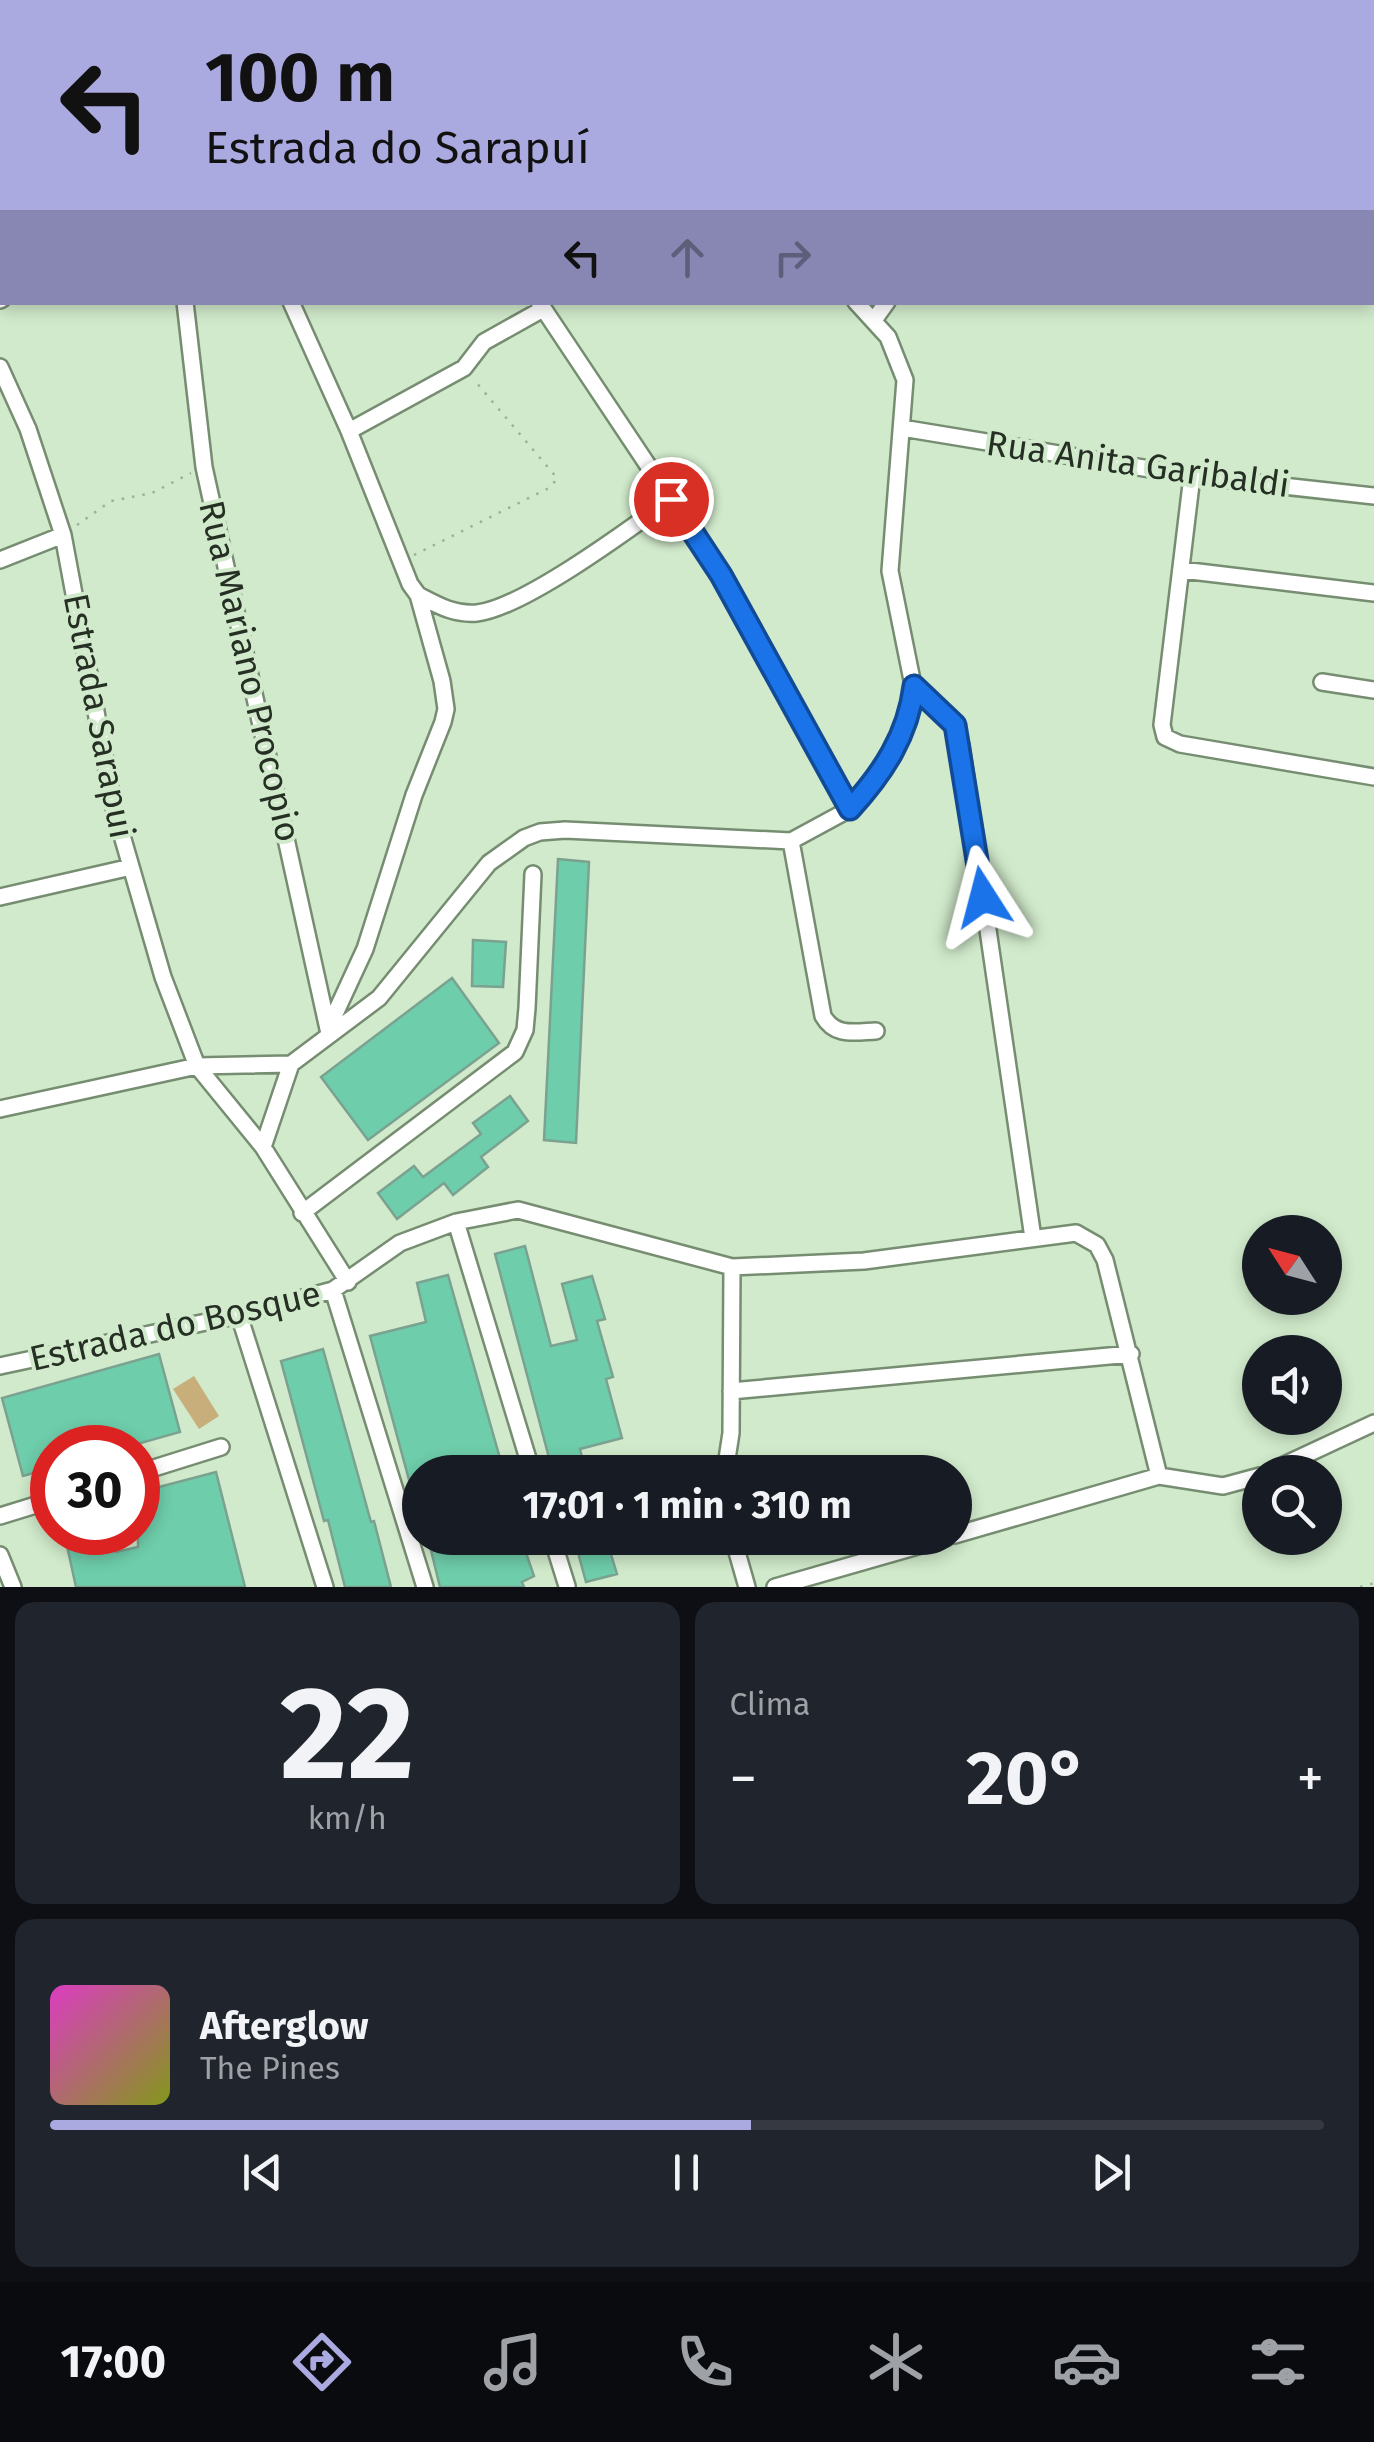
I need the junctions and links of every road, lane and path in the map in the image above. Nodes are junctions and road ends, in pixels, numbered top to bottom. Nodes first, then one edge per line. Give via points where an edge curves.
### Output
1 (185, 305) edge
2 (292, 305) edge
3 (859, 305) edge
4 (885, 305) edge
5 (541, 306) edge
6 (874, 320) junction
7 (0, 367) edge
8 (464, 368) junction
9 (902, 428) junction
10 (349, 431) junction
11 (204, 467) junction
12 (1192, 476) junction
13 (1374, 496) edge
14 (671, 499) junction
15 (63, 535) junction
16 (0, 560) edge
17 (401, 561) junction
18 (1182, 570) junction
19 (1374, 592) edge
20 (418, 595) junction
21 (1322, 682) dead end
22 (914, 686) junction
23 (1374, 690) edge
24 (1374, 777) edge
25 (850, 809) junction
26 (790, 841) junction
27 (131, 867) junction
28 (533, 874) dead end
29 (0, 896) edge
30 (876, 1031) dead end
31 (329, 1033) junction
32 (290, 1064) junction
33 (197, 1066) junction
34 (0, 1109) edge
35 (263, 1146) junction
36 (302, 1212) junction
37 (456, 1222) junction
38 (1033, 1238) junction
39 (732, 1267) junction
40 (348, 1282) junction
41 (333, 1290) junction
42 (239, 1315) junction
43 (1130, 1354) junction
44 (0, 1366) edge
45 (732, 1391) junction
46 (1374, 1424) edge
47 (221, 1448) dead end
48 (527, 1455) edge
49 (726, 1455) edge
50 (1306, 1455) edge
51 (160, 1467) edge
52 (1160, 1476) junction
53 (1242, 1481) edge
54 (30, 1507) edge
55 (0, 1516) edge
56 (972, 1530) edge
57 (0, 1555) edge
58 (557, 1555) edge
59 (738, 1555) edge
60 (887, 1555) edge
61 (1374, 1583) edge
62 (567, 1586) edge
63 (13, 1587) edge
64 (326, 1587) edge
65 (425, 1587) edge
66 (747, 1587) edge
67 (775, 1587) edge
68 (1360, 1587) edge

1 - 11 street, Rua Mariano Procopio
2 - 10 street
3 - 6 street
4 - 6 street
5 - 8 street via 484,342
5 - 14 street
6 - 9 street via 905,380
7 - 15 street, Estrada Sarapui
8 - 10 street
8 - 17 path via 557,478 551,487
9 - 12 street, Rua Anita Garibaldi
9 - 22 street via 890,571
10 - 17 street
11 - 15 path via 152,493 111,501
11 - 31 street, Rua Mariano Procopio
12 - 13 street, Rua Anita Garibaldi
12 - 18 street
14 - 20 street via 616,540 492,610 458,612
14 - 25 street via 721,575
15 - 16 street
15 - 27 street, Estrada Sarapui
17 - 20 street
18 - 19 street
18 - 24 street via 1165,737
20 - 31 street via 446,709 365,949
21 - 23 street
22 - 25 street via 900,739
22 - 38 street via 955,725 961,745
25 - 26 street
26 - 30 street via 823,1016 841,1032
26 - 31 street via 565,830 524,838 489,864 379,998
27 - 29 street
27 - 33 street, Estrada Sarapui
28 - 36 street via 527,1008 516,1052
31 - 32 street
32 - 33 street
32 - 35 street
33 - 34 street
33 - 35 street, Estrada Sarapui
35 - 36 street, Estrada Sarapui
36 - 40 street, Estrada Sarapui
37 - 39 street, Estrada do Bosque via 518,1210
37 - 40 street, Estrada do Bosque via 400,1242
37 - 48 street
38 - 39 street, Estrada do Bosque via 864,1261
38 - 43 street, Estrada do Bosque via 1076,1233 1097,1245
39 - 45 street
40 - 41 street, Estrada do Bosque
41 - 42 street, Estrada do Bosque
41 - 65 street
42 - 44 street, Estrada do Bosque
42 - 64 street
43 - 45 street
43 - 52 street, Estrada do Bosque
45 - 49 street
46 - 50 street
47 - 51 street
52 - 53 street via 1224,1486
52 - 56 street
54 - 55 street
57 - 63 street
58 - 62 street
59 - 66 street
60 - 67 street
61 - 68 path

